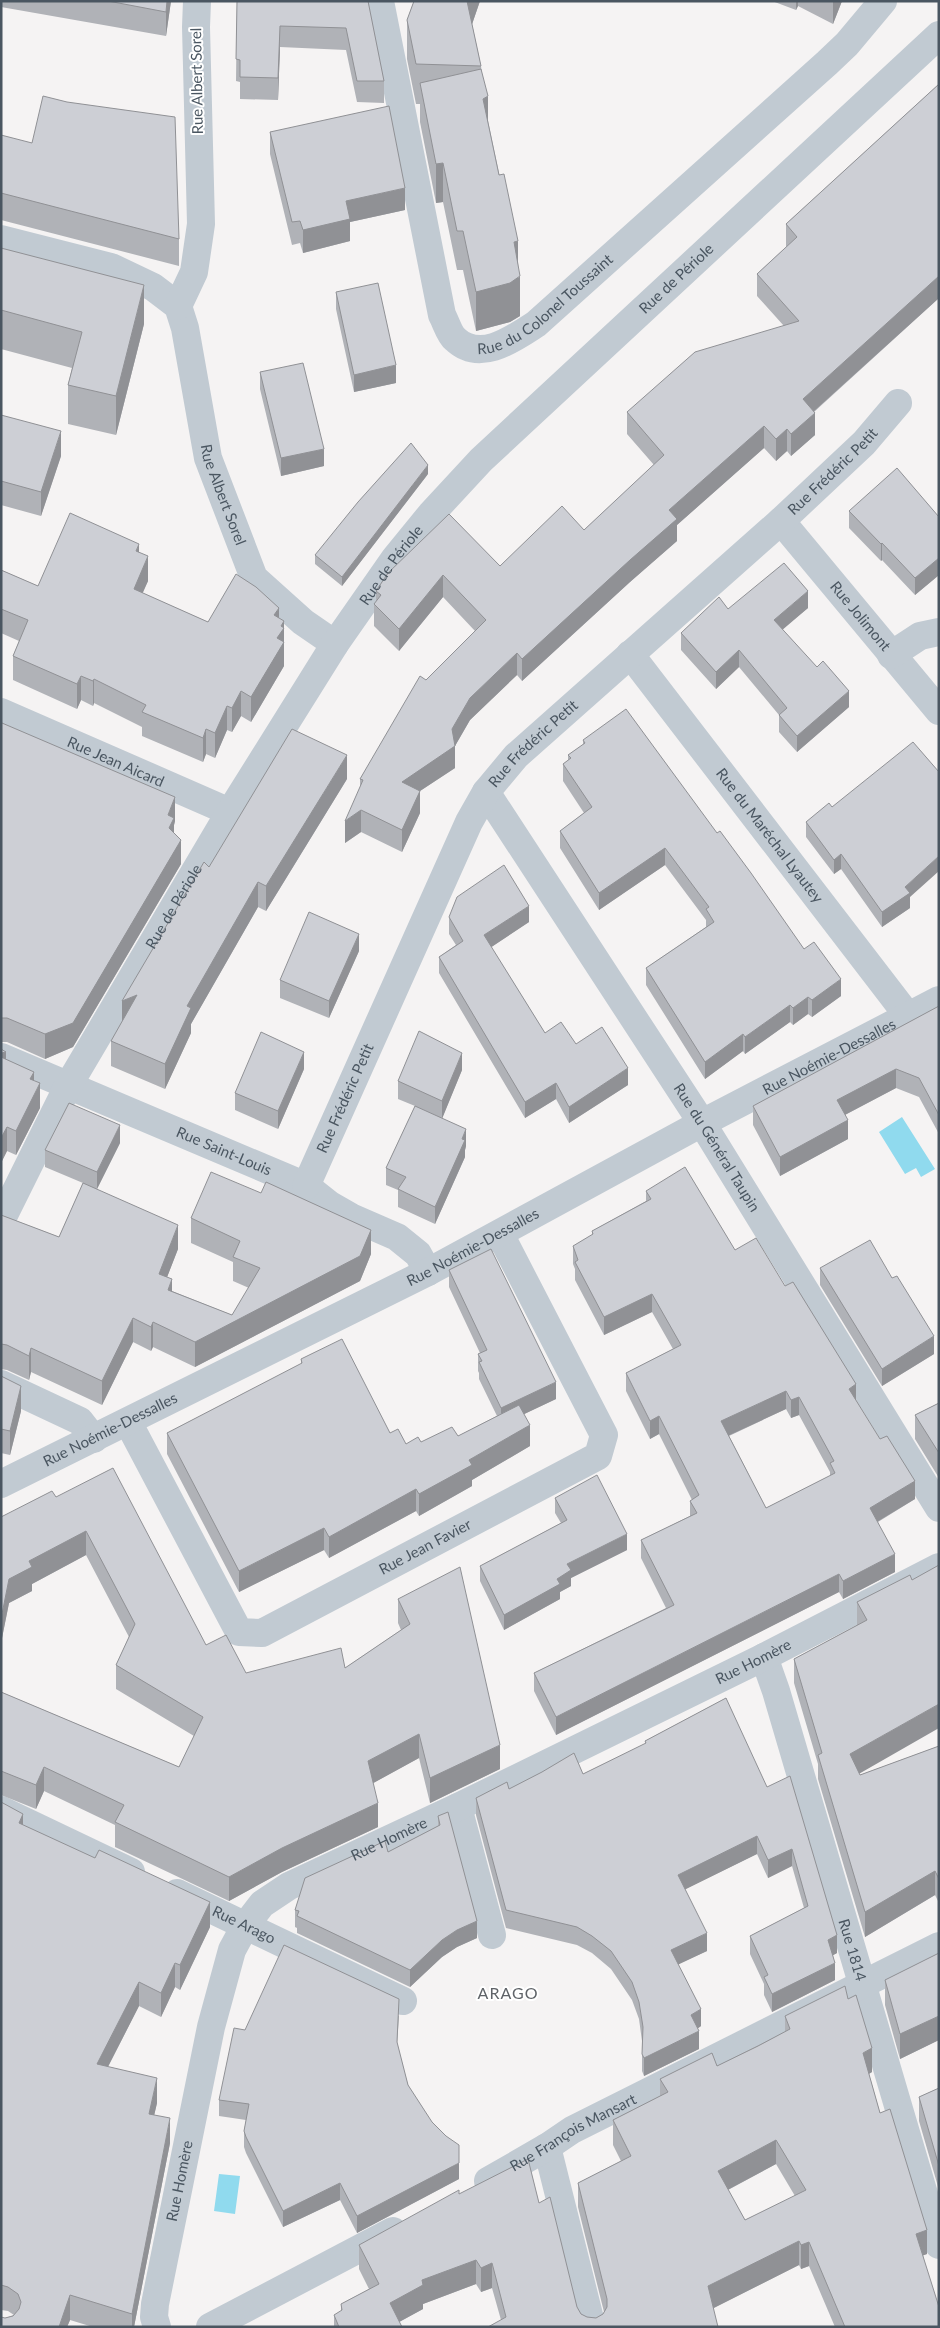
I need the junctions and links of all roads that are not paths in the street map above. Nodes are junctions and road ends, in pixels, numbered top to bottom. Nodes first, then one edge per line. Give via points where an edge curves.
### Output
1 (198, 1) edge
2 (380, 1) edge
3 (883, 1) edge
4 (939, 35) edge
5 (1, 239) edge
6 (178, 306) junction
7 (898, 403) dead end
8 (781, 521) junction
9 (939, 632) edge
10 (335, 644) junction
11 (630, 654) junction
12 (891, 655) junction
13 (939, 711) edge
14 (1, 712) edge
15 (486, 792) junction
16 (230, 812) junction
17 (939, 1000) edge
18 (908, 1016) junction
19 (1, 1057) edge
20 (68, 1086) junction
21 (702, 1122) junction
22 (306, 1186) junction
23 (1, 1222) edge
24 (500, 1234) junction
25 (428, 1272) junction
26 (1, 1384) edge
27 (128, 1422) junction
28 (94, 1439) junction
29 (1, 1484) edge
30 (939, 1508) edge
31 (939, 1567) edge
32 (764, 1657) junction
33 (458, 1807) junction
34 (1, 1810) edge
35 (244, 1926) junction
36 (492, 1935) dead end
37 (939, 1946) edge
38 (862, 1985) junction
39 (403, 2001) dead end
40 (547, 2147) junction
41 (468, 2192) edge
42 (416, 2219) edge
43 (939, 2245) edge
44 (157, 2327) edge
45 (210, 2327) edge
46 (592, 2327) edge

1 - 6 street, Rue Albert Sorel via 196,47 201,224 194,272
2 - 3 street, Rue du Colonel Toussaint via 442,315 454,338 469,348 484,350 512,341 536,324 847,44
4 - 10 street, Rue de Périole via 481,460 395,558
5 - 6 street via 111,267 153,287
6 - 10 street, Rue Albert Sorel via 208,458 254,578 303,622
7 - 8 street, Rue Frédéric Petit via 864,443
8 - 11 street, Rue Frédéric Petit
8 - 12 street, Rue Jolimont
9 - 12 street via 920,636
10 - 16 street, Rue de Périole
11 - 15 street, Rue Frédéric Petit via 516,756
11 - 18 street, Rue du Maréchal Lyautey
12 - 13 street, Rue Jolimont
14 - 16 street, Rue Jean Aicard
15 - 21 street, Rue du Général Taupin
15 - 22 street, Rue Frédéric Petit via 465,830
16 - 20 street, Rue de Périole
17 - 18 street, Rue Noémie-Dessalles
18 - 21 street, Rue Noémie-Dessalles
19 - 20 street, Rue Saint-Louis
20 - 22 street, Rue Saint-Louis
20 - 23 street, Rue de Périole
21 - 24 street, Rue Noémie-Dessalles
21 - 30 street, Rue du Général Taupin
22 - 25 street, Rue Saint-Louis via 344,1213 397,1237 418,1254
24 - 25 street, Rue Noémie-Dessalles
24 - 27 street, Rue Jean Favier via 604,1435 598,1456 262,1633 239,1632
25 - 27 street, Rue Noémie-Dessalles
26 - 28 street via 80,1421
27 - 28 street, Rue Noémie-Dessalles
28 - 29 street, Rue Noémie-Dessalles
31 - 32 street, Rue Homère
32 - 33 street, Rue Homère
32 - 38 street, Rue 1814
33 - 35 street, Rue Homère via 289,1886 262,1904
33 - 36 street
34 - 35 street, Rue Arago
35 - 39 street, Rue Arago
35 - 44 street, Rue Homère via 232,1950 211,2027 155,2304
37 - 38 street, Rue François Mansart
38 - 40 street, Rue François Mansart via 572,2130
38 - 43 street, Rue 1814
40 - 41 street, Rue François Mansart
40 - 46 street
42 - 45 street

